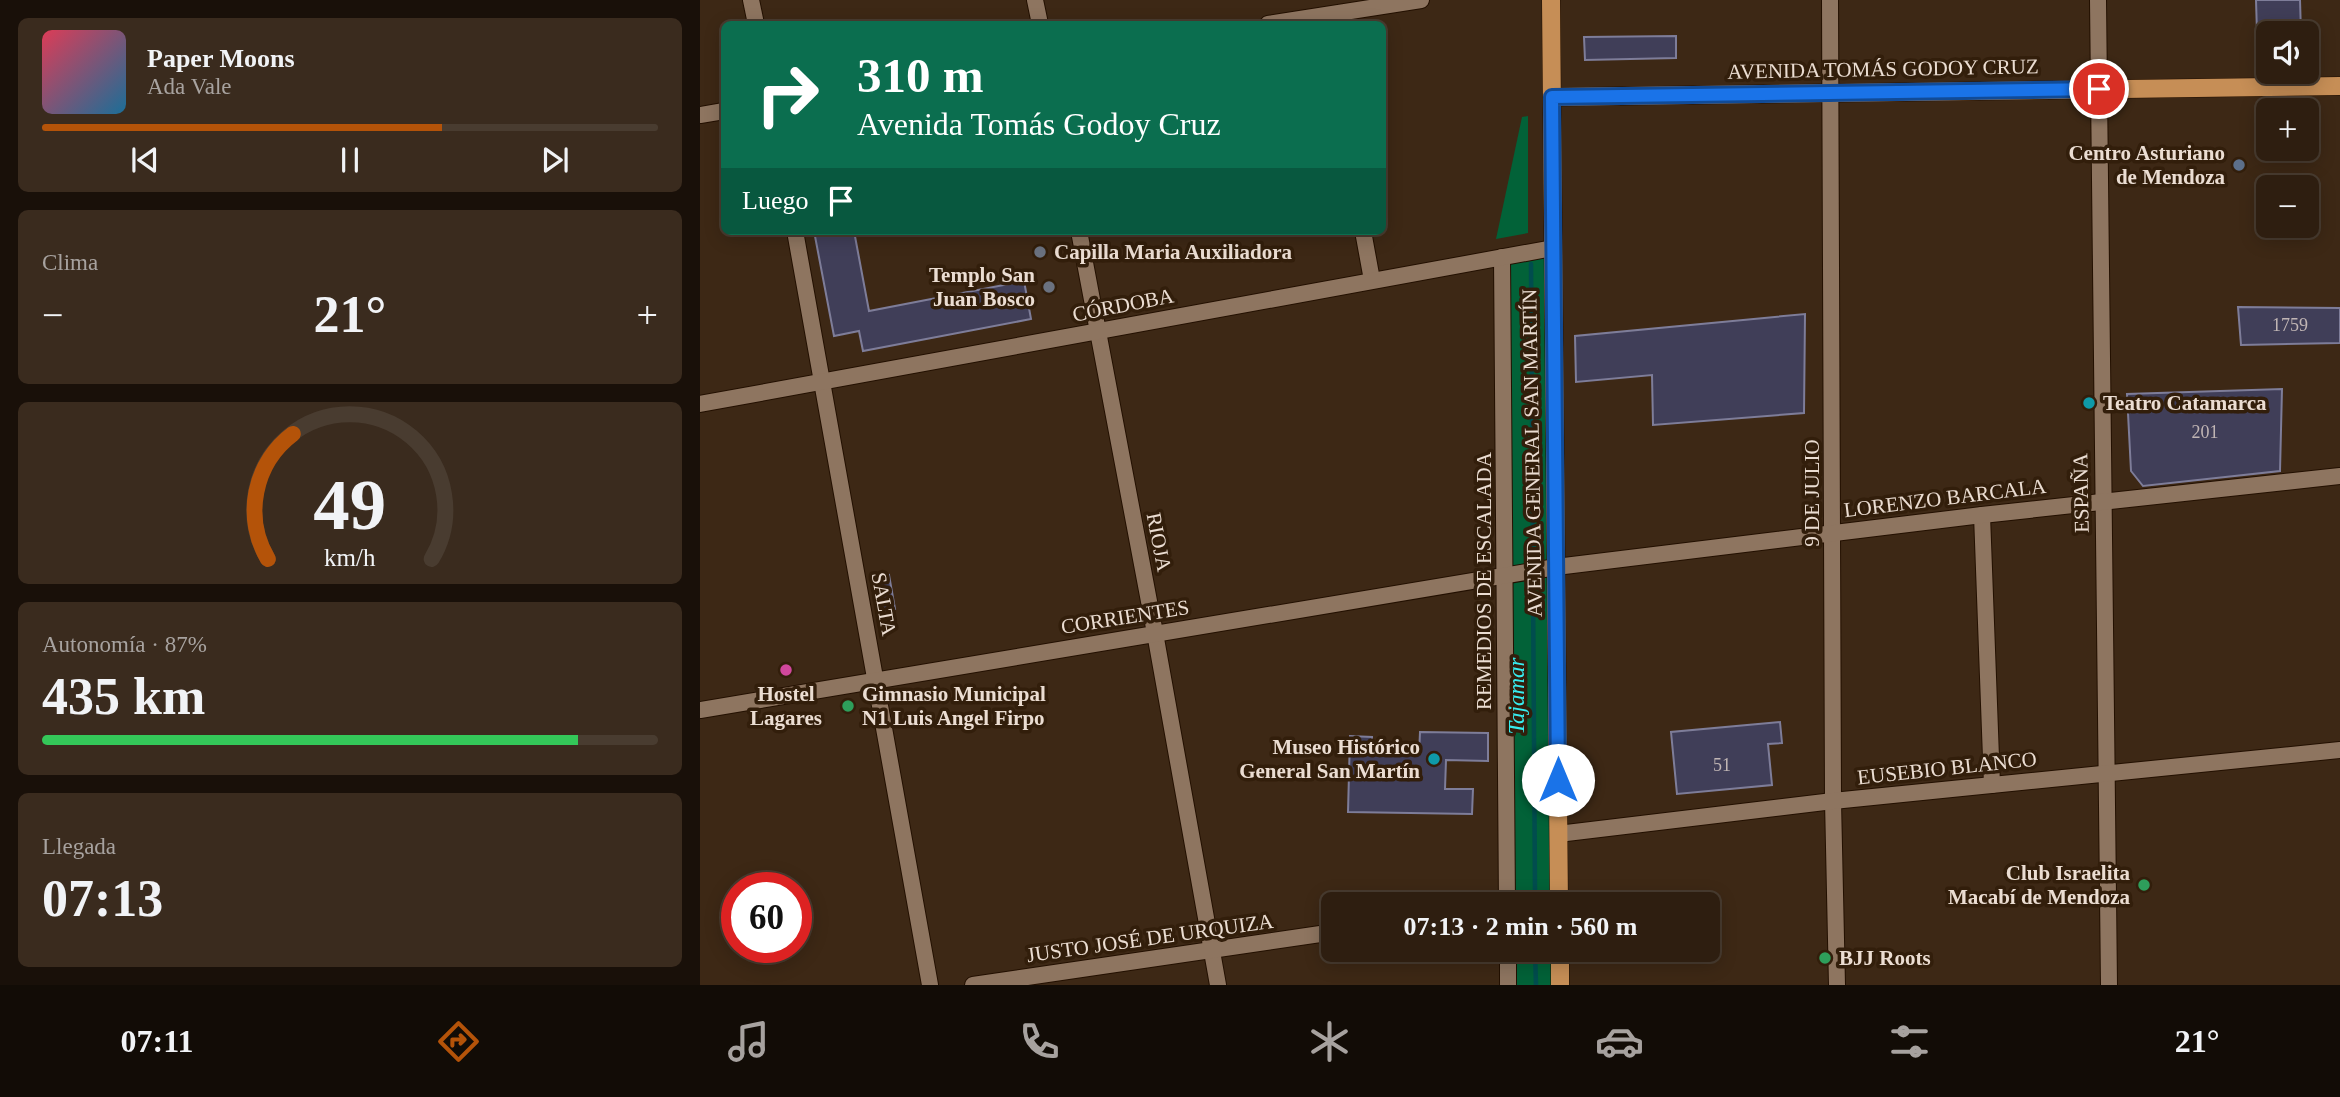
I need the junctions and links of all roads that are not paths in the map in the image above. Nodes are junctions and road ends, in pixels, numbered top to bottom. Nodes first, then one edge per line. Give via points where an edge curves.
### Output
1 (751, 0) edge
2 (1035, 0) edge
3 (1421, 0) edge
4 (1551, 0) edge
5 (1829, 0) edge
6 (2098, 0) edge
7 (1320, 14) edge
8 (755, 21) edge
9 (1039, 21) edge
10 (1284, 21) edge
11 (2340, 86) edge
12 (2099, 89) junction
13 (1830, 93) junction
14 (1552, 97) junction
15 (721, 112) edge
16 (700, 115) edge
17 (796, 235) edge
18 (1080, 235) edge
19 (1364, 235) edge
20 (1553, 248) junction
21 (1502, 257) junction
22 (1372, 279) junction
23 (1097, 331) junction
24 (823, 382) junction
25 (700, 404) edge
26 (2340, 475) edge
27 (2102, 502) junction
28 (1982, 515) junction
29 (1833, 533) junction
30 (1556, 567) junction
31 (1505, 575) junction
32 (1155, 633) junction
33 (876, 680) junction
34 (700, 709) edge
35 (2340, 751) edge
36 (2107, 774) junction
37 (1992, 785) junction
38 (1833, 801) junction
39 (1558, 834) junction
40 (1509, 892) edge
41 (1559, 892) edge
42 (1321, 934) edge
43 (1212, 950) junction
44 (1508, 962) edge
45 (1560, 962) edge
46 (930, 985) edge
47 (973, 985) edge
48 (1218, 985) edge
49 (1508, 985) edge
50 (1560, 985) edge
51 (1837, 985) edge
52 (2109, 985) edge

1 - 8 street
2 - 9 street
3 - 7 street
4 - 14 main road, AVENIDA GENERAL SAN MARTÍN
5 - 13 street, 9 DE JULIO
6 - 12 street, ESPAÑA
7 - 10 street
11 - 12 main road, AVENIDA TOMÁS GODOY CRUZ
12 - 13 main road, AVENIDA TOMÁS GODOY CRUZ
12 - 27 street, ESPAÑA
13 - 14 main road, AVENIDA TOMÁS GODOY CRUZ
13 - 29 street, 9 DE JULIO
14 - 20 main road, AVENIDA GENERAL SAN MARTÍN
15 - 16 street
17 - 24 street, SALTA
18 - 23 street, RIOJA
19 - 22 street
20 - 21 street, CÓRDOBA
20 - 30 main road, AVENIDA GENERAL SAN MARTÍN
21 - 22 street, CÓRDOBA
21 - 31 street, REMEDIOS DE ESCALADA
22 - 23 street, CÓRDOBA
23 - 24 street, CÓRDOBA
23 - 32 street, RIOJA
24 - 25 street, CÓRDOBA
24 - 33 street, SALTA
26 - 27 street, LORENZO BARCALA
27 - 28 street, LORENZO BARCALA
27 - 36 street, ESPAÑA
28 - 29 street, LORENZO BARCALA
28 - 37 street
29 - 30 street, LORENZO BARCALA
29 - 38 street, 9 DE JULIO
30 - 31 street, CORRIENTES
30 - 39 main road, AVENIDA GENERAL SAN MARTÍN
31 - 32 street, CORRIENTES
31 - 40 street, REMEDIOS DE ESCALADA
32 - 33 street, CORRIENTES
32 - 43 street, RIOJA
33 - 34 street, CORRIENTES
33 - 46 street, SALTA
35 - 36 street, EUSEBIO BLANCO
36 - 37 street, EUSEBIO BLANCO
36 - 52 street, ESPAÑA
37 - 38 street, EUSEBIO BLANCO
38 - 39 street, EUSEBIO BLANCO
38 - 51 street, 9 DE JULIO
39 - 41 main road, AVENIDA GENERAL SAN MARTÍN
42 - 43 street, JUSTO JOSÉ DE URQUIZA
43 - 47 street, JUSTO JOSÉ DE URQUIZA
43 - 48 street, RIOJA
44 - 49 street
45 - 50 main road

